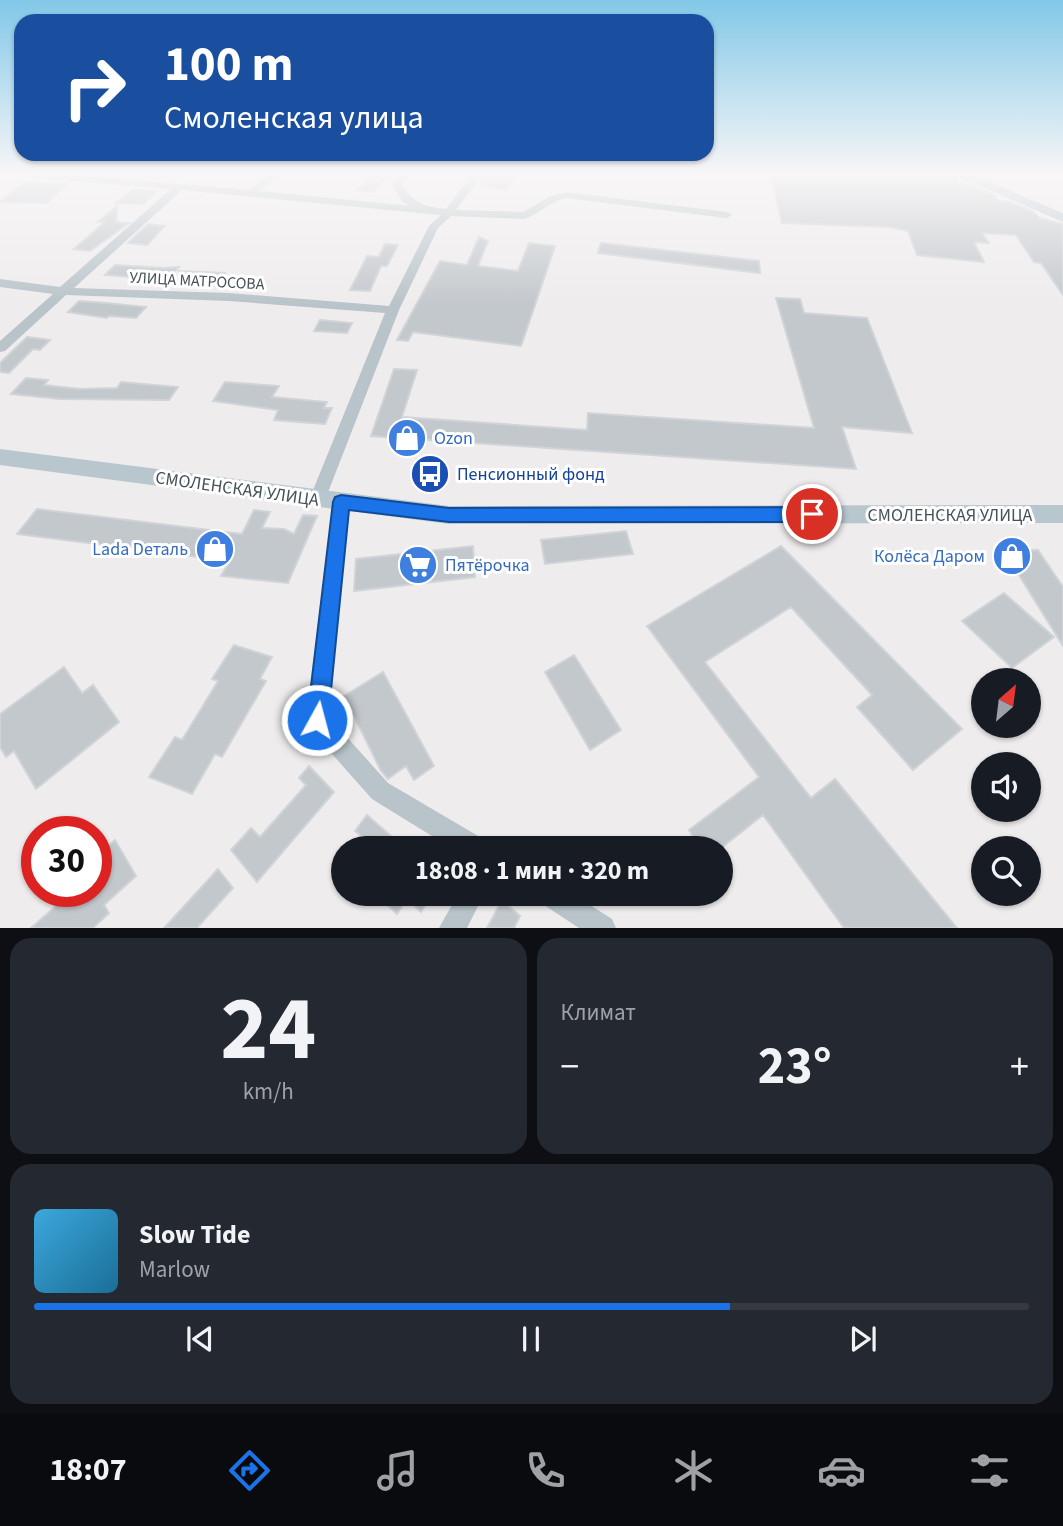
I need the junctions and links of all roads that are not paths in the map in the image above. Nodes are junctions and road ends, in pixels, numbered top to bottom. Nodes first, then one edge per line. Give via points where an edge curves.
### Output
1 (143, 218) edge
2 (443, 218) edge
3 (0, 284) edge
4 (61, 291) junction
5 (393, 310) junction
6 (0, 348) edge
7 (0, 457) edge
8 (317, 500) junction
9 (341, 502) junction
10 (1063, 514) edge
11 (454, 836) edge
12 (465, 906) edge
13 (569, 906) edge
14 (452, 928) edge
15 (603, 928) edge

1 - 4 street
2 - 5 street via 434,226
3 - 4 street, УЛИЦА МАТРОСОВА
4 - 5 street, УЛИЦА МАТРОСОВА via 229,297
4 - 6 street
5 - 8 street
7 - 8 main road, СМОЛЕНСКАЯ УЛИЦА
8 - 9 main road, СМОЛЕНСКАЯ УЛИЦА
9 - 10 main road, СМОЛЕНСКАЯ УЛИЦА via 449,515
9 - 11 street via 317,720 380,791
12 - 14 street
13 - 15 street

